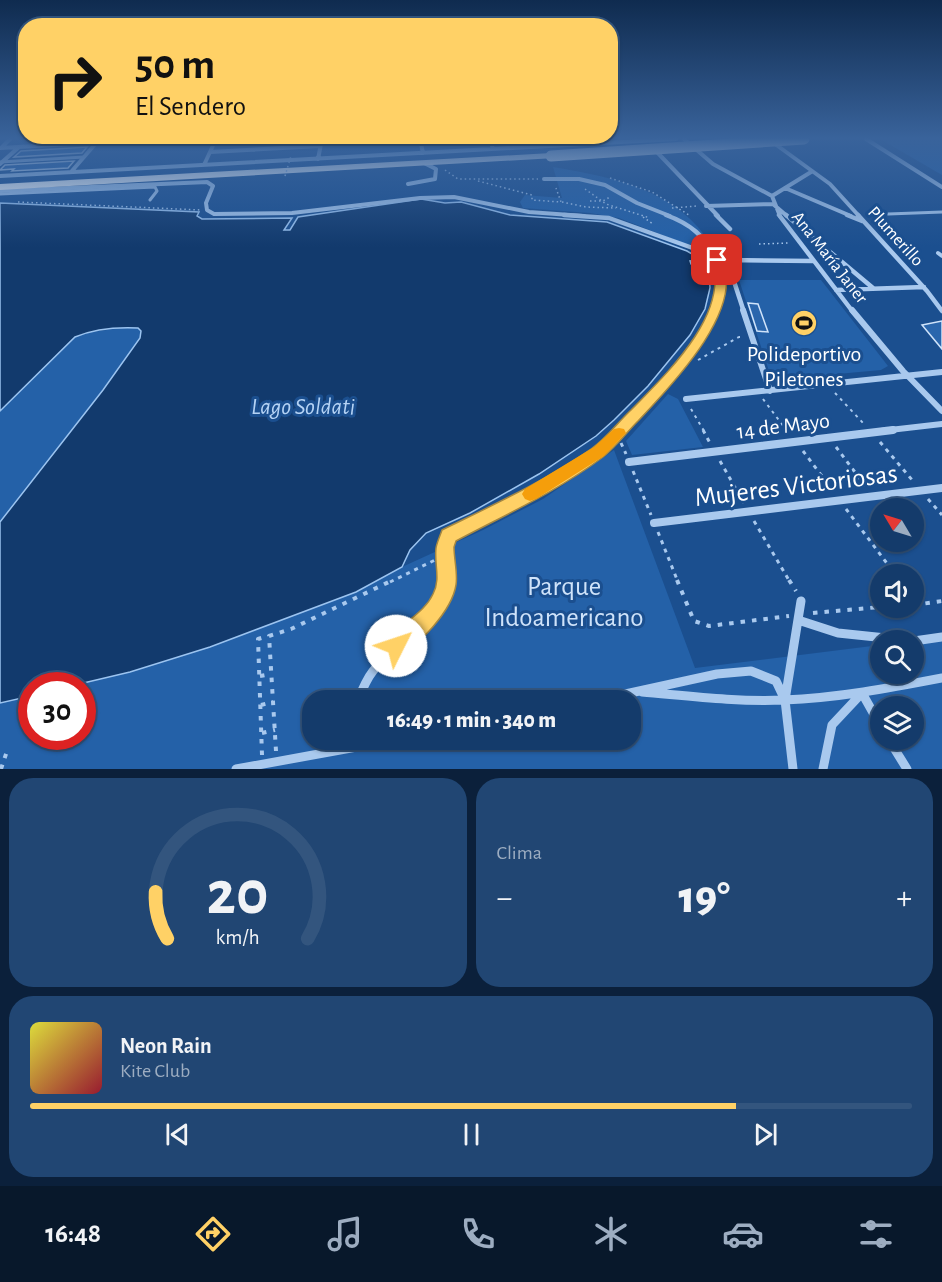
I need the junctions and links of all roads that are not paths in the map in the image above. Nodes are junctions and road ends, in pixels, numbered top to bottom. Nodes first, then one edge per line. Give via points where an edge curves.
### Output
1 (37, 175) edge
2 (63, 175) edge
3 (200, 175) edge
4 (435, 175) edge
5 (677, 175) edge
6 (733, 175) edge
7 (806, 175) edge
8 (816, 175) edge
9 (923, 175) edge
10 (0, 178) edge
11 (544, 179) road end
12 (408, 184) dead end
13 (942, 187) edge
14 (785, 188) junction
15 (0, 190) edge
16 (772, 196) junction
17 (150, 200) dead end
18 (772, 204) junction
19 (706, 206) junction
20 (942, 212) edge
21 (888, 214) dead end
22 (865, 222) junction
23 (730, 229) dead end
24 (717, 260) junction
25 (813, 261) junction
26 (924, 287) junction
27 (873, 288) junction
28 (836, 290) junction
29 (942, 310) edge
30 (942, 372) edge
31 (905, 376) junction
32 (770, 391) junction
33 (686, 399) road end
34 (942, 411) edge
35 (942, 424) edge
36 (629, 462) road end
37 (942, 488) edge
38 (654, 523) road end
39 (801, 601) road end
40 (798, 620) junction
41 (870, 636) edge
42 (942, 637) edge
43 (924, 640) edge
44 (942, 678) edge
45 (363, 690) edge
46 (642, 692) joint
47 (862, 693) junction
48 (785, 700) junction
49 (870, 707) edge
50 (325, 750) edge
51 (895, 750) edge
52 (236, 769) edge
53 (793, 769) edge
54 (823, 769) edge
55 (907, 769) edge

1 - 10 street
2 - 10 highway
3 - 15 highway
4 - 12 street via 435,179
5 - 19 street
6 - 16 street, Ana María Janer
7 - 14 street
8 - 22 street, Plumerillo via 830,184
9 - 13 street
11 - 24 street via 597,183 689,224 703,234
14 - 16 street
14 - 22 street
15 - 17 lane via 155,188
15 - 24 street via 207,182 213,186 207,210 214,214 292,213 444,196 529,212 609,218
16 - 18 street, Ana María Janer
18 - 19 street
18 - 25 street, Ana María Janer
18 - 27 street
19 - 23 street
20 - 21 lane
22 - 26 street, Plumerillo
24 - 45 street via 719,298 708,325 675,373 599,452 538,490 449,536 445,547 447,585 439,604 373,670
25 - 28 street, Ana María Janer
25 - 32 street via 727,260
26 - 27 street
26 - 29 street, Plumerillo
27 - 28 street
28 - 31 street, Ana María Janer
30 - 31 street
31 - 32 street
31 - 34 street, Ana María Janer
32 - 33 street
35 - 36 street, 14 de Mayo
37 - 38 street, Mujeres Victoriosas
39 - 40 street
40 - 41 street via 838,633
40 - 48 street
42 - 43 street
44 - 47 street
46 - 48 street
46 - 48 street via 717,674 751,671 776,681
47 - 48 street
47 - 49 street
47 - 54 street via 832,725
48 - 53 street
50 - 52 street
51 - 55 street

